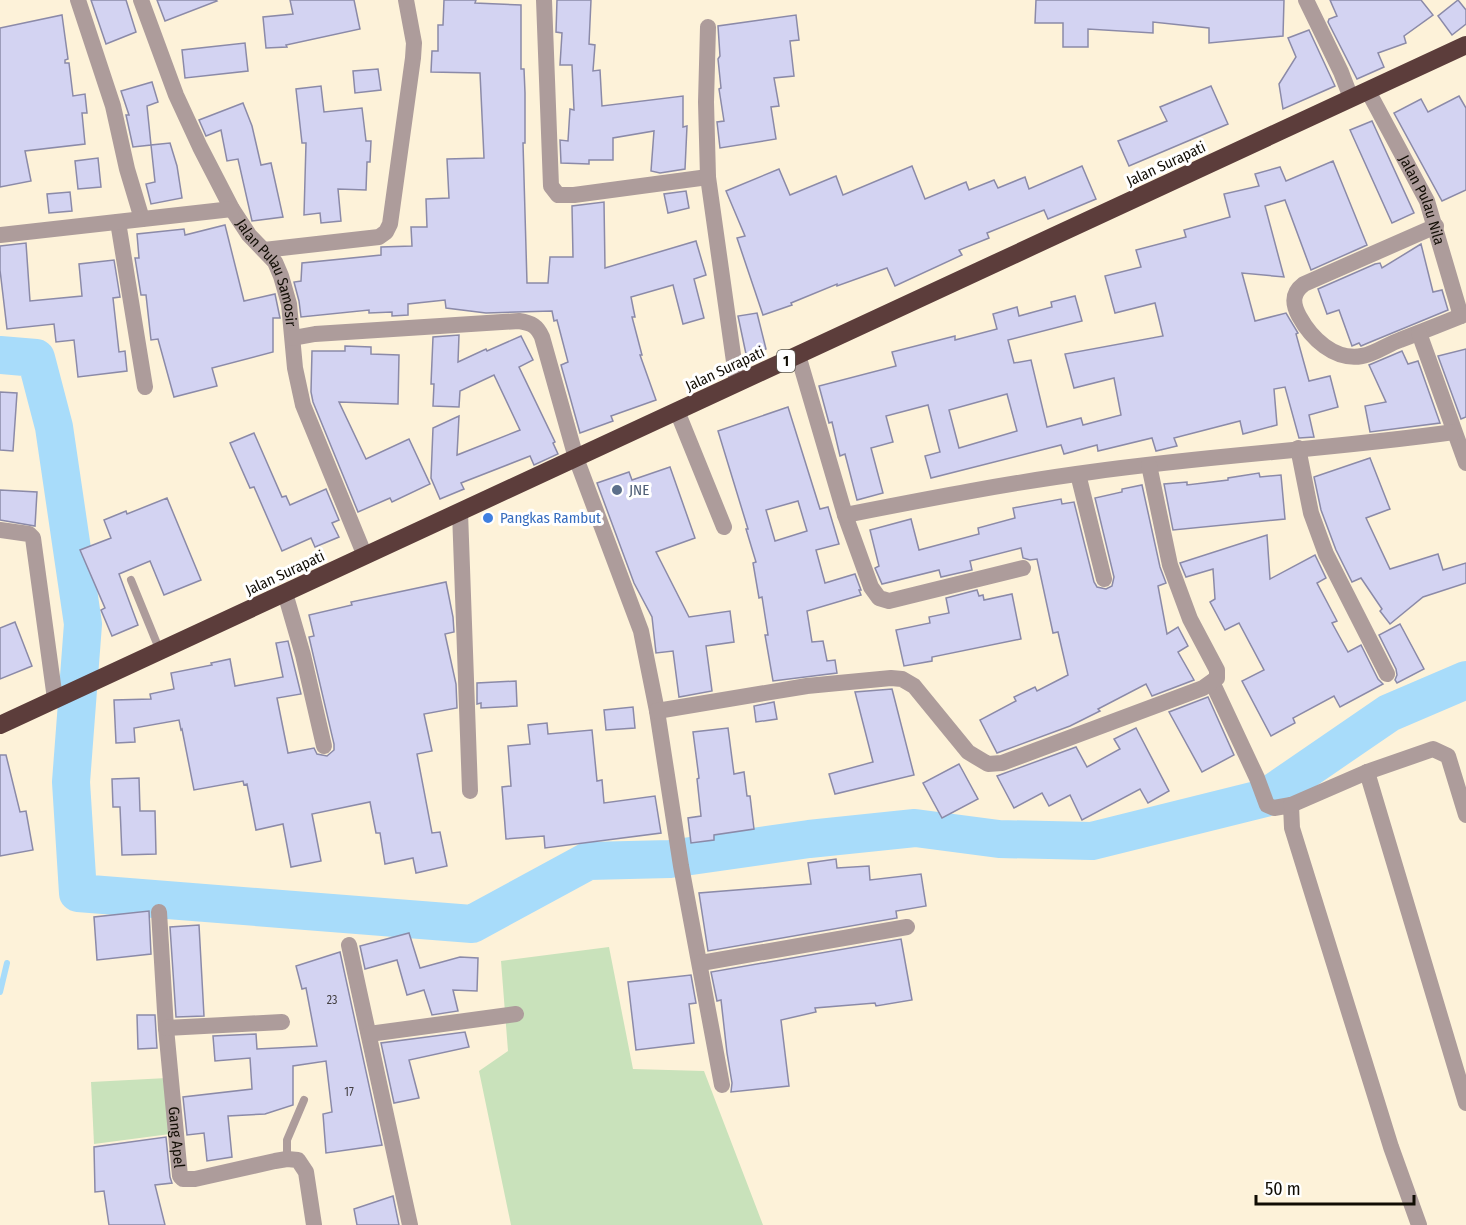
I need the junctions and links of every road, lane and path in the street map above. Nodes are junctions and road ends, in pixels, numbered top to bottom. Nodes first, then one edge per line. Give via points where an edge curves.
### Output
1 (78, 0) edge
2 (141, 0) edge
3 (406, 0) edge
4 (544, 0) edge
5 (1306, 0) edge
6 (708, 27) dead end
7 (1466, 45) edge
8 (1360, 95) junction
9 (708, 177) junction
10 (232, 209) junction
11 (142, 219) junction
12 (117, 222) junction
13 (1436, 226) junction
14 (0, 235) edge
15 (264, 250) junction
16 (1463, 318) edge
17 (1419, 333) junction
18 (292, 338) junction
19 (798, 355) junction
20 (737, 383) junction
21 (145, 387) dead end
22 (677, 411) junction
23 (1454, 432) junction
24 (1298, 448) junction
25 (576, 458) junction
26 (1466, 463) edge
27 (1149, 465) junction
28 (1078, 474) junction
29 (460, 512) junction
30 (845, 515) junction
31 (724, 527) dead end
32 (0, 530) edge
33 (365, 556) junction
34 (1023, 568) dead end
35 (1104, 579) dead end
36 (131, 580) dead end
37 (285, 593) junction
38 (160, 651) junction
39 (1387, 674) dead end
40 (1212, 682) junction
41 (60, 697) junction
42 (657, 711) junction
43 (0, 725) edge
44 (324, 746) dead end
45 (1367, 772) junction
46 (470, 791) dead end
47 (1291, 805) junction
48 (1466, 815) edge
49 (159, 912) dead end
50 (907, 927) dead end
51 (349, 945) dead end
52 (701, 963) junction
53 (516, 1014) dead end
54 (282, 1022) dead end
55 (166, 1028) junction
56 (369, 1034) junction
57 (722, 1085) dead end
58 (304, 1100) dead end
59 (1466, 1103) edge
60 (287, 1159) junction
61 (314, 1225) edge
62 (410, 1225) edge
63 (1419, 1225) edge

1 - 11 street via 107,85
2 - 10 street, Jalan Pulau Samosir via 176,95
3 - 15 street via 413,58 386,232 366,239
4 - 9 street via 554,192 574,195
5 - 8 street, Jalan Pulau Nila via 1341,72
6 - 9 street
7 - 8 highway, Jalan Surapati / 1
8 - 13 street, Jalan Pulau Nila via 1427,201
8 - 19 highway, Jalan Surapati / 1
9 - 20 street
10 - 11 street
10 - 15 street, Jalan Pulau Samosir via 249,236
11 - 12 street
12 - 14 street
12 - 21 street
13 - 16 street, Jalan Pulau Nila
13 - 17 street via 1304,284 1294,301 1310,334 1335,352 1362,356
15 - 18 street, Jalan Pulau Samosir via 281,276
16 - 17 street
17 - 23 street
18 - 25 street via 530,322 542,337
18 - 33 street, Jalan Pulau Samosir via 303,405
19 - 20 highway, Jalan Surapati / 1
19 - 30 street
20 - 22 highway, Jalan Surapati / 1
22 - 25 highway, Jalan Surapati / 1
22 - 31 street
23 - 24 street
23 - 26 street
24 - 27 street
24 - 39 street via 1311,513 1326,554
25 - 29 highway, Jalan Surapati / 1
25 - 42 street via 641,631
27 - 28 street
27 - 40 street via 1170,565 1190,620 1217,670
28 - 30 street via 990,486
28 - 35 street
29 - 33 highway, Jalan Surapati / 1
29 - 46 street
30 - 34 street via 871,587 884,600
32 - 41 street via 33,538
33 - 37 highway, Jalan Surapati / 1
36 - 38 lane
37 - 38 highway, Jalan Surapati / 1
37 - 44 street
38 - 41 highway, Jalan Surapati / 1
40 - 42 street via 1122,720 1002,763 988,764 968,752 914,686 902,679 807,686
40 - 47 street via 1268,805
41 - 43 highway, Jalan Surapati / 1
42 - 52 street via 681,866
45 - 47 street
45 - 48 street via 1433,749 1448,756
45 - 59 street
47 - 63 street via 1292,828
49 - 55 street, Gang Apel
50 - 52 street
51 - 56 street
52 - 57 street
53 - 56 street
54 - 55 street
55 - 60 street, Gang Apel via 180,1176 195,1179
56 - 62 street
58 - 60 lane via 287,1140
60 - 61 street via 298,1160 306,1172

